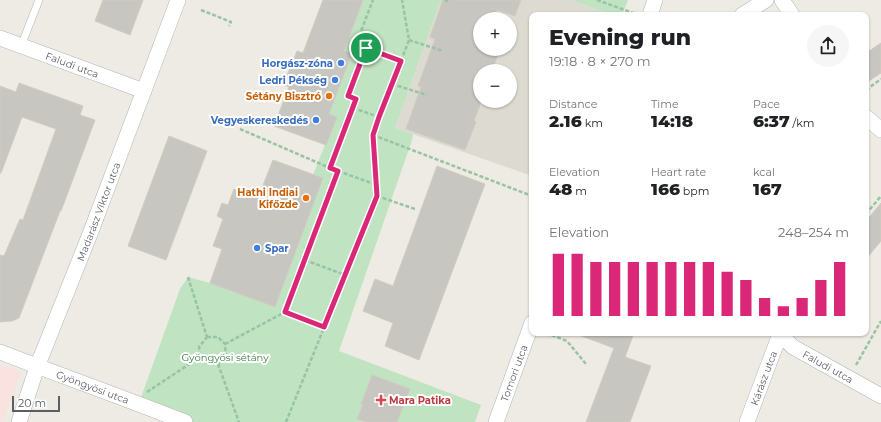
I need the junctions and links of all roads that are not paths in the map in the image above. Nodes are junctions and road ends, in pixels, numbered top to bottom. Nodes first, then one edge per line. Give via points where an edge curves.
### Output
1 (39, 0) edge
2 (178, 0) edge
3 (656, 0) edge
4 (766, 0) edge
5 (782, 0) edge
6 (651, 12) edge
7 (747, 12) edge
8 (790, 12) edge
9 (0, 38) edge
10 (21, 46) junction
11 (144, 91) junction
12 (869, 120) edge
13 (881, 130) edge
14 (529, 331) edge
15 (778, 336) edge
16 (781, 336) edge
17 (0, 352) edge
18 (37, 367) junction
19 (881, 396) edge
20 (19, 422) edge
21 (185, 422) edge
22 (496, 422) edge
23 (747, 422) edge

1 - 10 lane
2 - 11 street, Madarász Viktor utca
3 - 6 street
4 - 7 street
5 - 8 street
9 - 10 street, Faludi utca
10 - 11 street, Faludi utca
11 - 18 street, Madarász Viktor utca
12 - 13 street
14 - 22 street, Tomori utca
15 - 23 street, Kárász utca
16 - 19 street, Faludi utca via 793,347
17 - 18 street, Gyöngyösi utca
18 - 20 street, Madarász Viktor utca
18 - 21 street, Gyöngyösi utca

